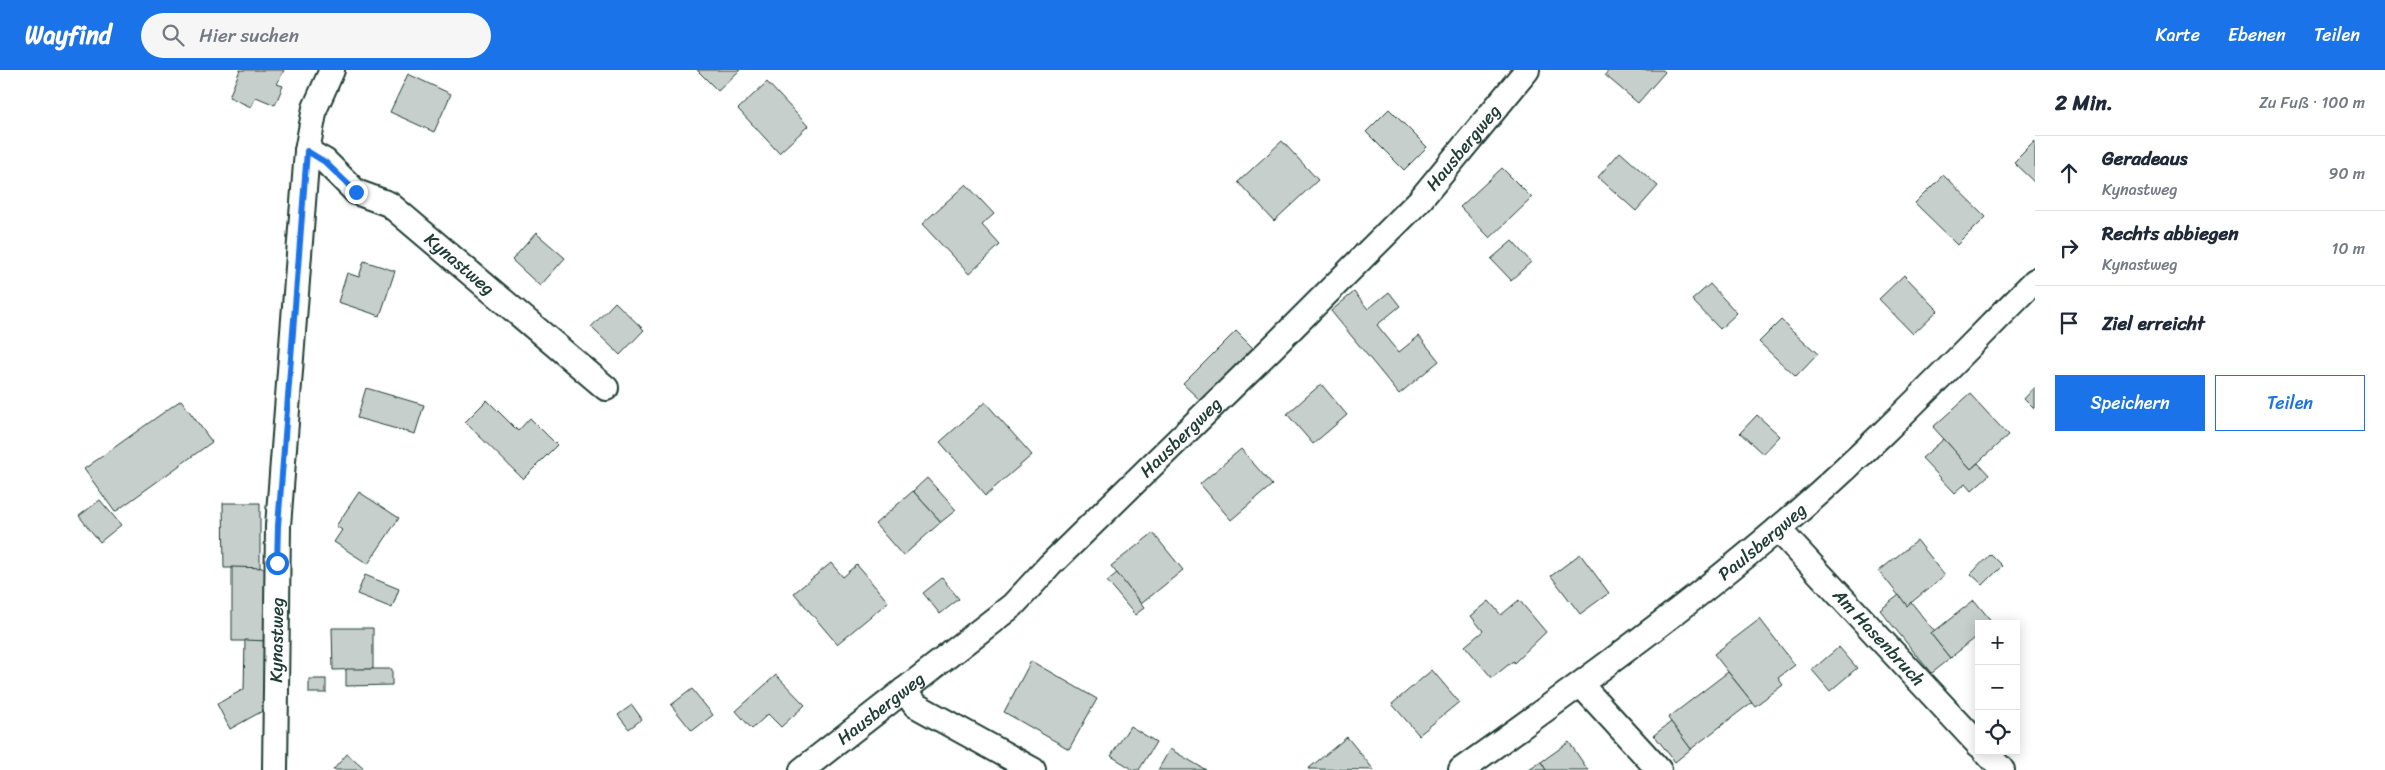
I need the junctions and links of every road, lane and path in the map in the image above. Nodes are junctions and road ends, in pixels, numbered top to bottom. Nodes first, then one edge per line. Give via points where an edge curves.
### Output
1 (332, 70) edge
2 (1527, 70) edge
3 (307, 151) junction
4 (2035, 281) edge
5 (606, 388) dead end
6 (1778, 529) junction
7 (1581, 684) junction
8 (904, 690) junction
9 (1975, 741) edge
10 (1989, 755) edge
11 (275, 770) edge
12 (802, 770) edge
13 (1033, 770) edge
14 (1461, 770) edge
15 (1659, 770) edge
16 (2002, 770) edge

1 - 3 street, Kynastweg via 315,108
2 - 8 street, Hausbergweg via 1420,200 1275,345 1013,605
3 - 5 street, Kynastweg via 325,162 356,192 389,204
3 - 11 street, Kynastweg via 278,526
4 - 6 street, Paulsbergweg via 1857,459
6 - 7 street, Paulsbergweg
6 - 9 street, Am Hasenbruch
7 - 14 street, Paulsbergweg
7 - 15 street
8 - 12 street, Hausbergweg
8 - 13 street via 915,704
10 - 16 street

